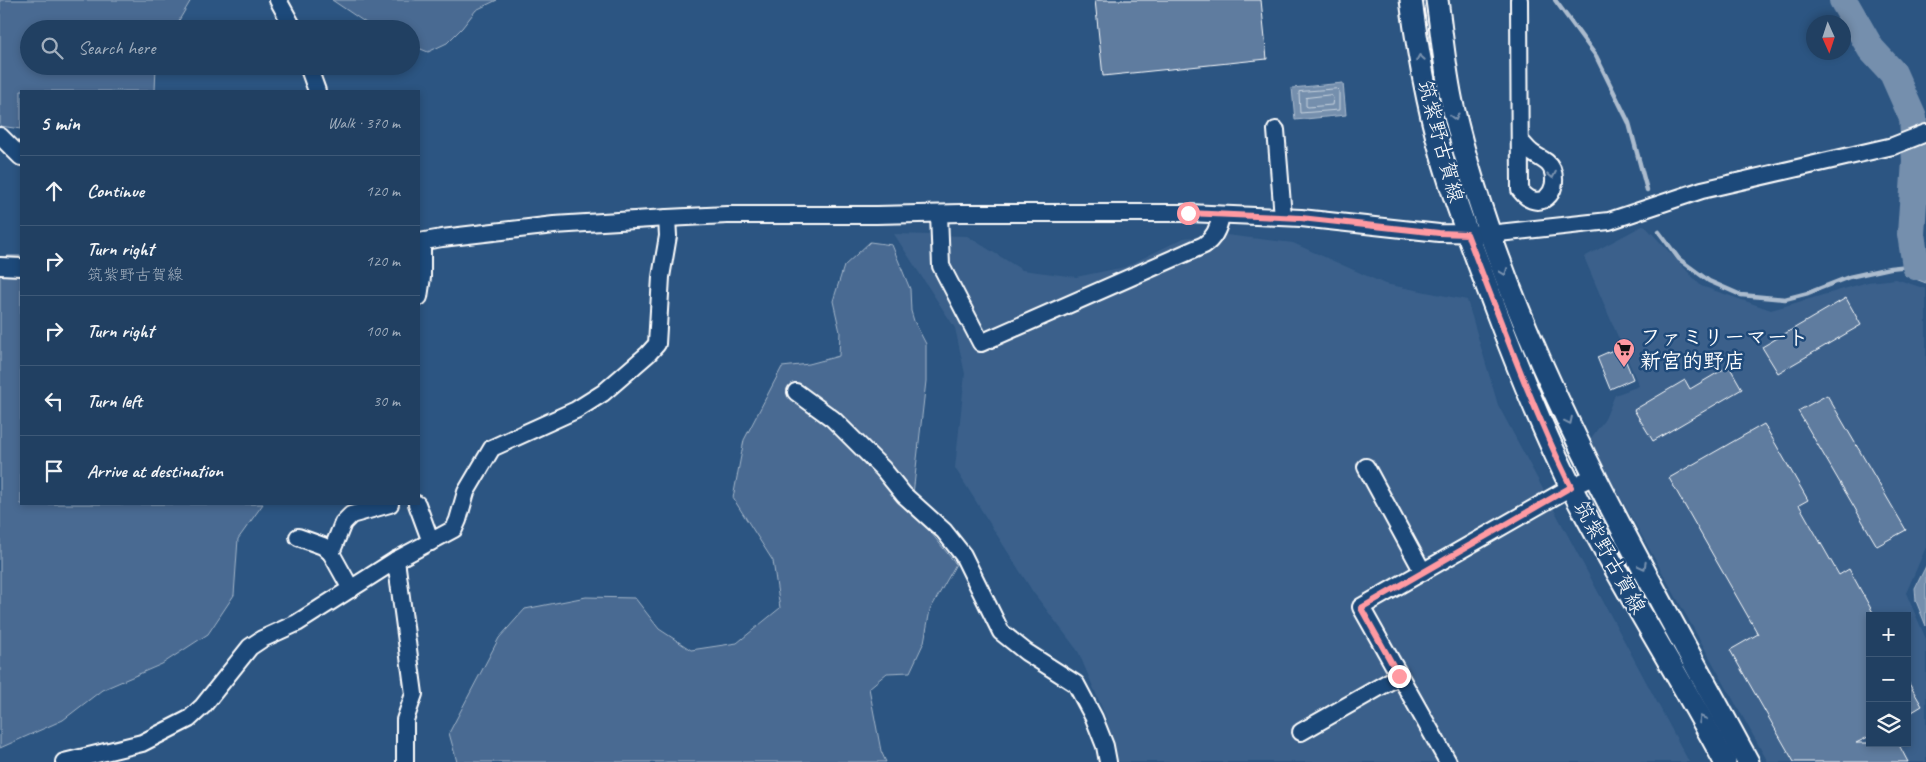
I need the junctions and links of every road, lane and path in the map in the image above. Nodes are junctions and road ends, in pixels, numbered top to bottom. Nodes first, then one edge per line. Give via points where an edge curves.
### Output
1 (278, 0) edge
2 (1411, 0) edge
3 (1437, 0) edge
4 (1519, 0) edge
5 (289, 20) edge
6 (311, 75) edge
7 (317, 90) edge
8 (1276, 130) dead end
9 (1926, 133) edge
10 (0, 136) edge
11 (1520, 141) dead end
12 (20, 156) edge
13 (939, 214) junction
14 (1221, 215) junction
15 (1283, 217) junction
16 (667, 218) junction
17 (1467, 234) junction
18 (1489, 234) junction
19 (420, 242) edge
20 (0, 266) edge
21 (20, 267) edge
22 (420, 290) edge
23 (796, 392) dead end
24 (1366, 467) dead end
25 (1595, 476) junction
26 (1571, 487) junction
27 (387, 505) edge
28 (417, 505) edge
29 (298, 537) dead end
30 (431, 542) junction
31 (331, 553) junction
32 (396, 560) junction
33 (1424, 572) junction
34 (351, 589) junction
35 (1399, 676) junction
36 (1301, 732) dead end
37 (64, 762) edge
38 (405, 762) edge
39 (1108, 762) edge
40 (1448, 762) edge
41 (1725, 762) edge
42 (1748, 762) edge

1 - 5 street
17 -> 2 main road, 筑紫野古賀線 via 1429,106
3 -> 18 main road, 筑紫野古賀線 via 1452,106
4 - 11 street
6 - 7 street
8 - 15 street
9 - 18 street via 1893,146 1702,190 1610,221
10 - 12 street
13 - 14 street
13 - 14 street via 941,266 981,344 1204,245 1212,240
13 - 16 street
14 - 15 street
15 - 17 street
16 - 19 street via 554,225
16 - 30 street via 657,344 603,393 576,410 492,448 466,492 454,529
17 - 18 street
17 - 26 main road, 筑紫野古賀線 via 1522,376
18 -> 25 main road, 筑紫野古賀線 via 1538,357
19 - 22 street
20 - 21 street
23 - 39 street via 833,419 883,468 904,495 944,531 963,555 1001,632 1076,684 1094,718
24 - 33 street
25 - 26 street
25 -> 42 main road, 筑紫野古賀線
26 - 33 street
41 -> 26 main road, 筑紫野古賀線
27 - 31 street via 351,516 344,523
28 - 30 street
29 - 31 street via 323,546
30 - 32 street
31 - 34 street
32 - 34 street
32 - 38 street via 414,694 405,720
33 - 35 street via 1361,608
34 - 37 street via 297,623 250,647 189,719 142,743
35 - 36 street
35 - 40 street

